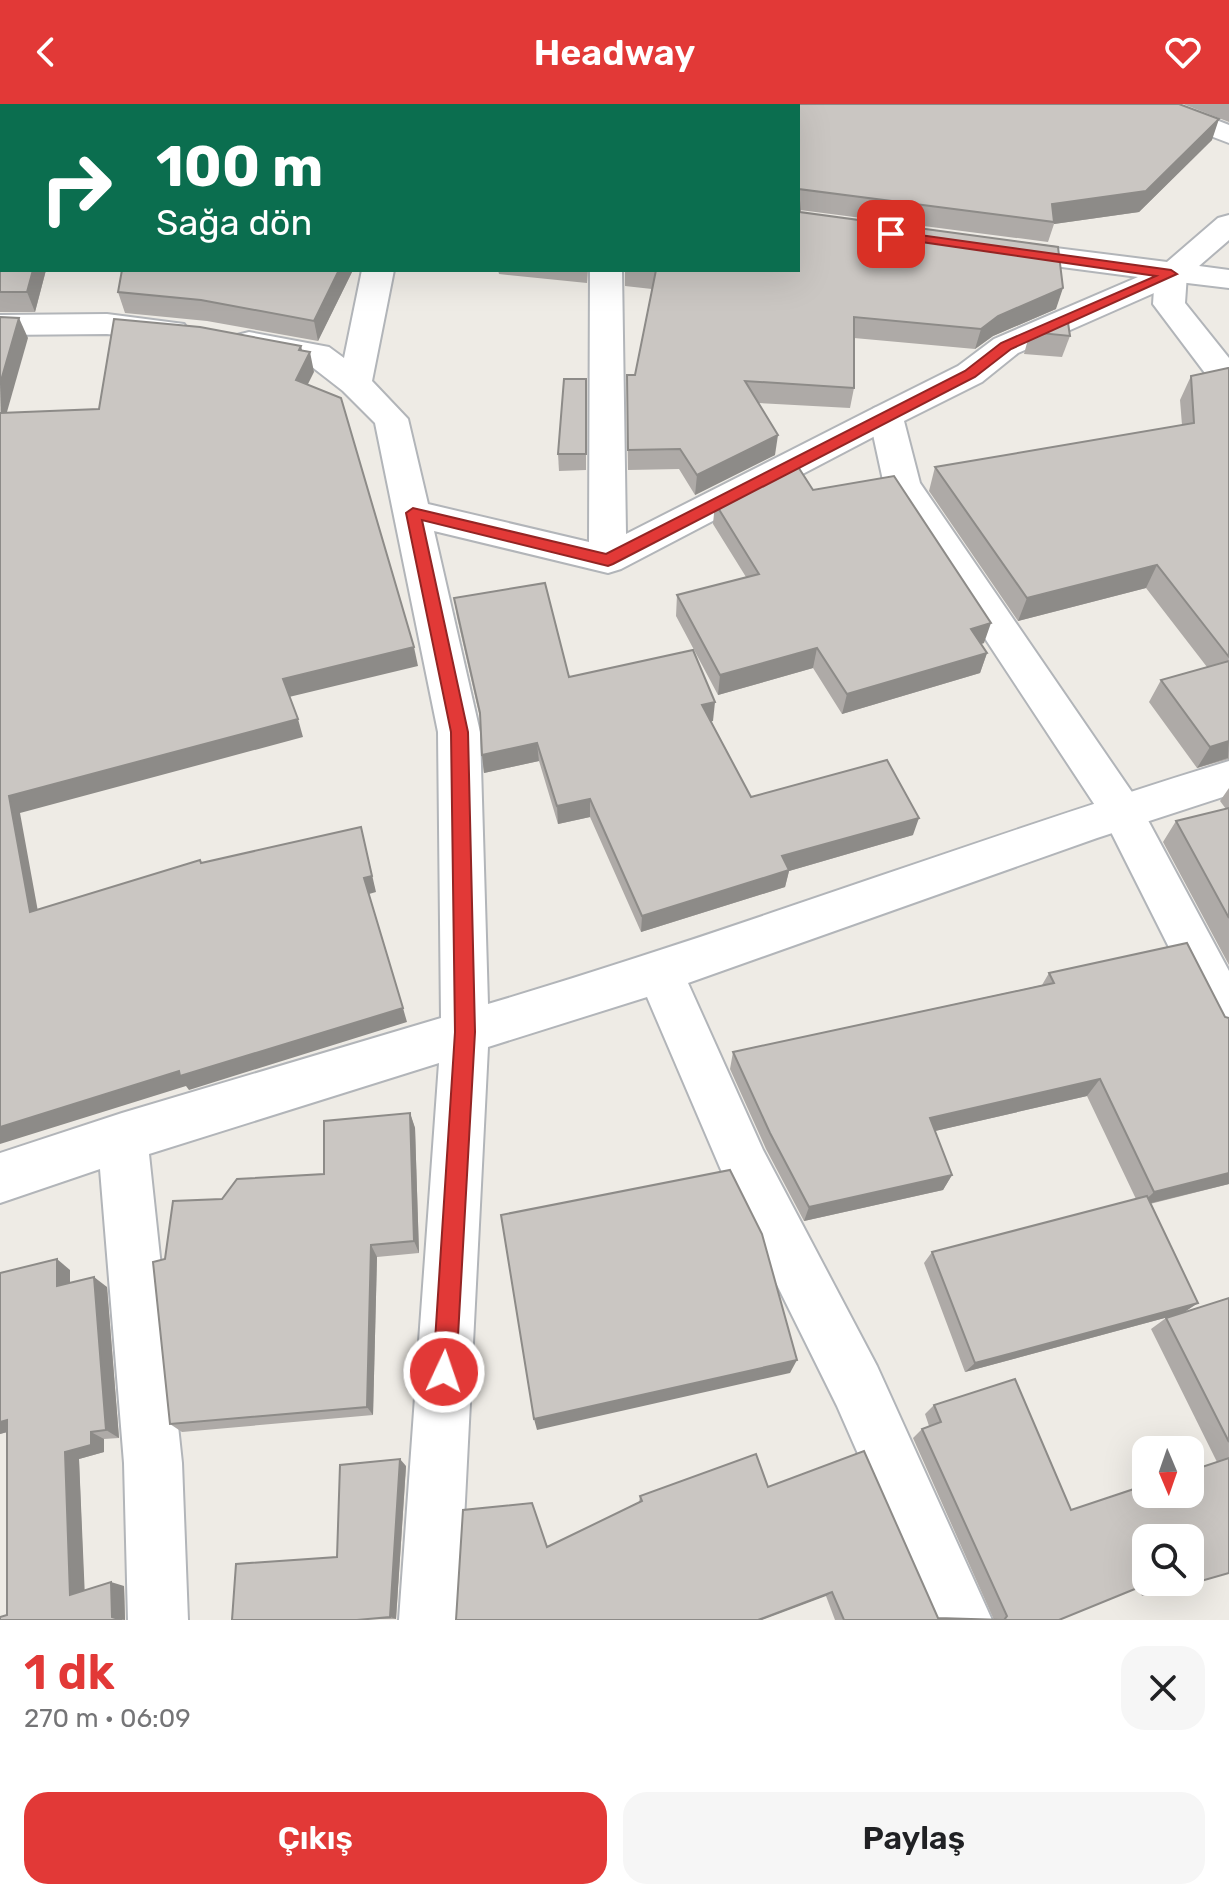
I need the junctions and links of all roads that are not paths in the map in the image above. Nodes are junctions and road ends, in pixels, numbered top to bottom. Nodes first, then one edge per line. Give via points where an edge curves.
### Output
1 (1139, 104) edge
2 (1229, 135) edge
3 (1229, 224) edge
4 (969, 245) edge
5 (378, 272) edge
6 (606, 272) edge
7 (1171, 274) junction
8 (1229, 279) edge
9 (0, 325) edge
10 (1229, 381) edge
11 (355, 383) junction
12 (886, 416) junction
13 (413, 513) junction
14 (608, 560) junction
15 (1229, 778) edge
16 (1121, 810) junction
17 (660, 973) junction
18 (1229, 1018) edge
19 (465, 1032) junction
20 (122, 1137) junction
21 (0, 1178) edge
22 (158, 1620) edge
23 (429, 1620) edge
24 (962, 1620) edge

1 - 2 street
3 - 7 street
4 - 7 street
5 - 11 street
6 - 14 street
7 - 8 street
7 - 10 street via 1169,304
7 - 12 street via 1006,346 970,374
9 - 11 street via 107,324 213,335 317,354
11 - 13 street via 391,419
12 - 14 street
12 - 16 street via 902,485
13 - 14 street
13 - 19 street via 459,732
15 - 16 street
16 - 17 street
16 - 18 street
17 - 19 street
17 - 24 street via 745,1167 857,1386
19 - 20 street
19 - 23 street
20 - 21 street
20 - 22 street via 153,1463

